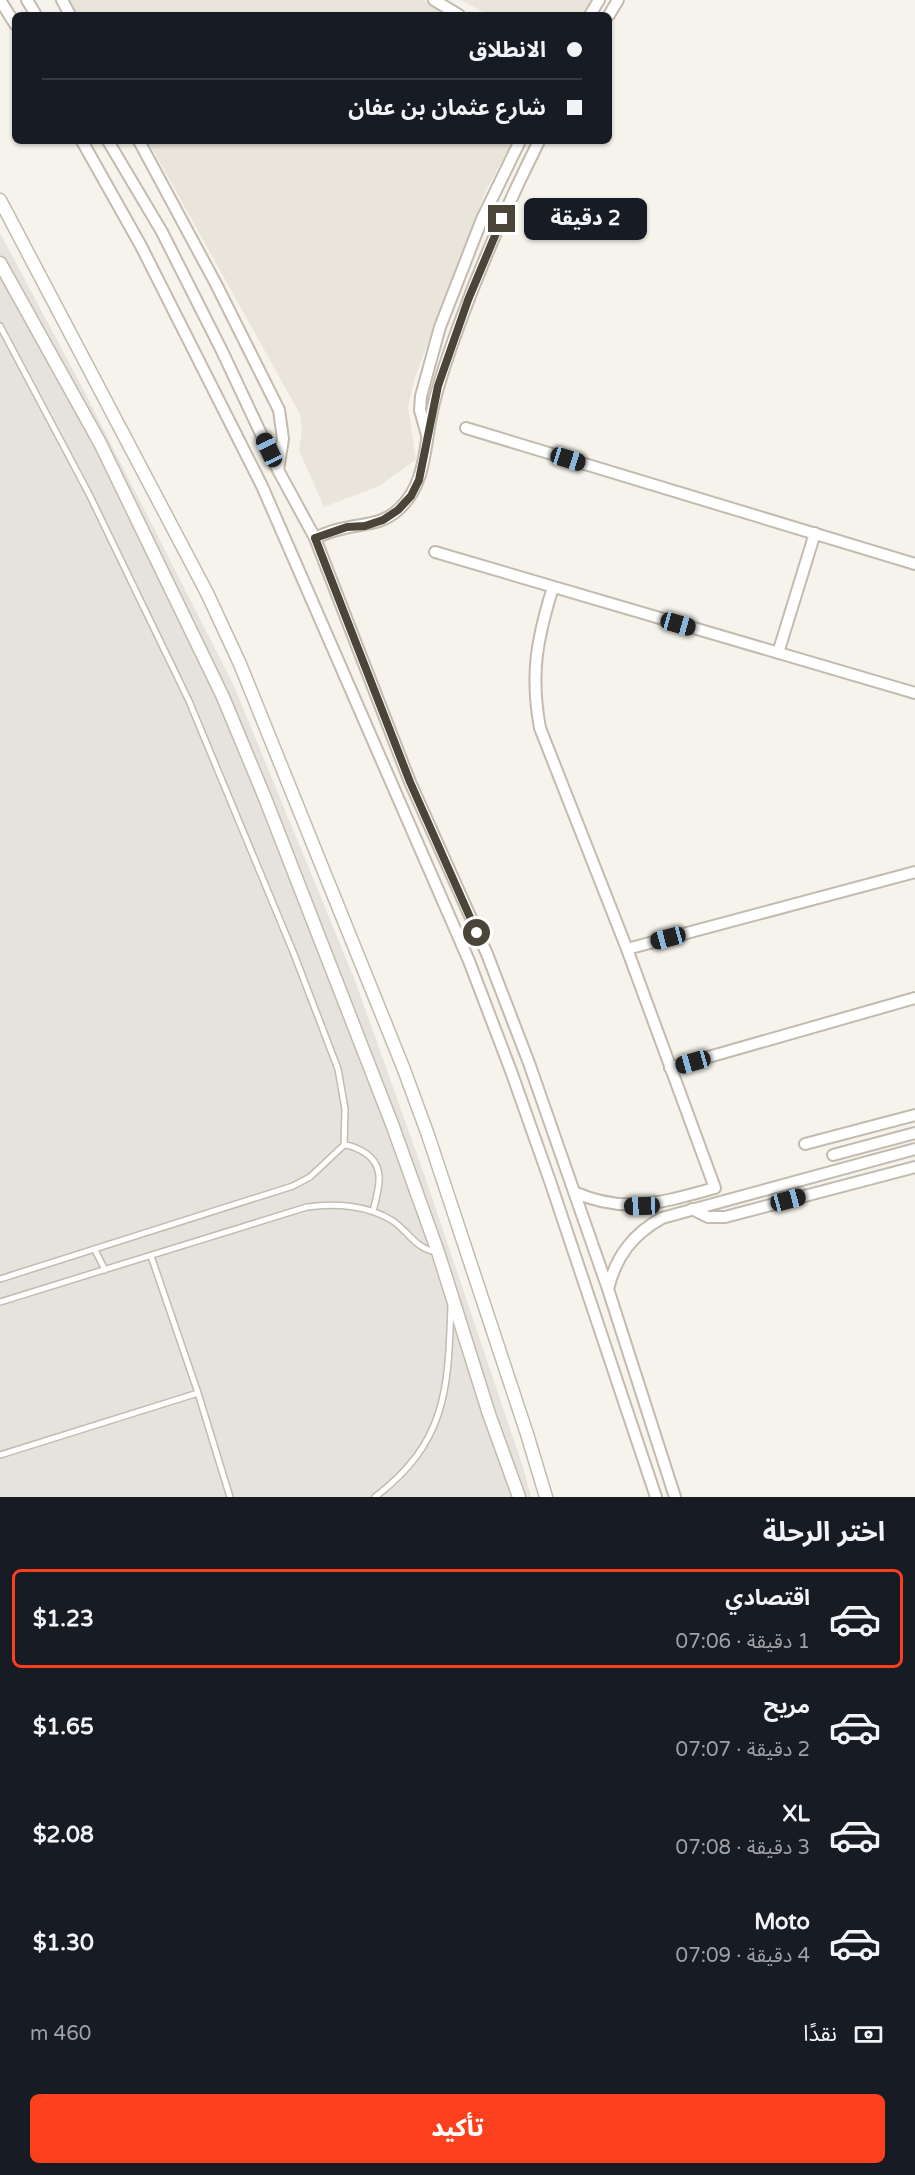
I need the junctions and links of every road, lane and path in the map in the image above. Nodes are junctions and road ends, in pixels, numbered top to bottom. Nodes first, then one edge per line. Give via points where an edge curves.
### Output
1 (0, 0) edge
2 (434, 0) edge
3 (454, 12) edge
4 (12, 19) edge
5 (84, 144) edge
6 (141, 144) edge
7 (519, 144) edge
8 (538, 144) edge
9 (110, 145) edge
10 (93, 159) junction
11 (0, 200) edge
12 (0, 263) edge
13 (0, 326) edge
14 (466, 428) dead end
15 (427, 436) junction
16 (278, 470) junction
17 (815, 533) junction
18 (315, 538) junction
19 (435, 552) dead end
20 (915, 564) edge
21 (553, 587) junction
22 (778, 653) junction
23 (915, 693) edge
24 (915, 872) edge
25 (627, 949) junction
26 (915, 998) edge
27 (670, 1068) junction
28 (915, 1115) edge
29 (915, 1133) edge
30 (805, 1144) dead end
31 (344, 1145) junction
32 (915, 1149) edge
33 (833, 1155) dead end
34 (915, 1167) edge
35 (574, 1192) junction
36 (692, 1209) junction
37 (374, 1211) junction
38 (95, 1251) junction
39 (438, 1252) junction
40 (151, 1256) junction
41 (105, 1270) junction
42 (0, 1279) edge
43 (608, 1289) junction
44 (451, 1292) junction
45 (0, 1302) edge
46 (198, 1394) junction
47 (0, 1455) edge
48 (230, 1497) edge
49 (375, 1497) edge
50 (519, 1497) edge
51 (546, 1497) edge
52 (656, 1497) edge
53 (675, 1497) edge

1 - 4 street
2 - 3 street
5 - 10 street
6 - 16 street via 279,410 283,439
7 - 15 street via 482,219 440,327 420,396
8 - 15 street via 468,300 438,386
9 - 10 street via 102,147
9 - 16 street via 167,242
10 - 52 street via 262,486 469,962 551,1184
11 - 51 street via 207,593 240,664 421,1115
12 - 39 street via 100,443 223,698 352,1020
13 - 31 lane via 89,494 194,712 338,1069 345,1109
14 - 17 street
15 - 18 street via 419,480 398,510 383,520
16 - 18 street
17 - 20 street
17 - 22 street
18 - 35 street via 410,782 487,954
19 - 21 street
21 - 22 street
21 - 25 street via 536,660 540,728
22 - 23 street
24 - 25 street
25 - 27 street
26 - 27 street
27 - 35 street via 715,1188 656,1204 628,1206 600,1202
28 - 30 street
29 - 33 street
31 - 37 lane via 374,1160 380,1179
31 - 38 lane via 310,1177 293,1186
32 - 36 street
34 - 36 street via 725,1217 708,1216
35 - 43 street
36 - 43 street via 662,1218 640,1232 622,1252
37 - 39 lane via 393,1221 424,1249
37 - 40 lane via 337,1205 307,1207
38 - 41 lane
38 - 42 lane
39 - 44 street
40 - 41 lane
40 - 46 lane
41 - 45 lane
43 - 53 street
44 - 49 lane via 448,1369 441,1407 414,1459
44 - 50 street
46 - 47 lane
46 - 48 lane

